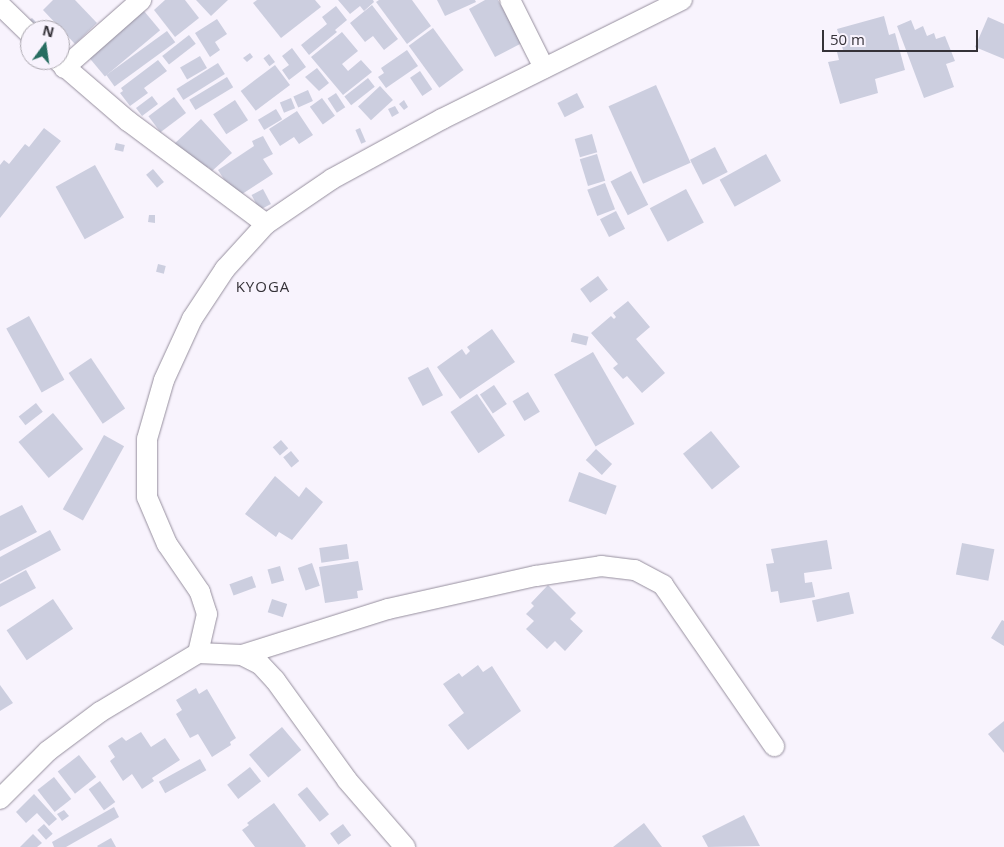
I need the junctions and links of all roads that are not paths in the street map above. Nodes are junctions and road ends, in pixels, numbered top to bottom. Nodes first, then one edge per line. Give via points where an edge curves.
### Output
1 (141, 0) edge
2 (510, 0) edge
3 (682, 0) edge
4 (0, 4) edge
5 (20, 24) edge
6 (70, 56) edge
7 (544, 68) junction
8 (67, 70) edge
9 (266, 224) junction
10 (198, 652) junction
11 (242, 655) junction
12 (774, 746) dead end
13 (0, 800) edge
14 (405, 847) edge

1 - 6 street
2 - 7 street
3 - 7 street
4 - 5 street
7 - 9 street via 442,119 332,180
8 - 9 street via 128,121
9 - 10 street via 225,269 192,319 164,380 147,439 147,497 167,544 200,592 207,614
10 - 11 street
10 - 13 street via 100,712 56,745
11 - 12 street via 388,609 536,576 601,566 635,570 663,585
11 - 14 street via 260,664 275,680 347,780

